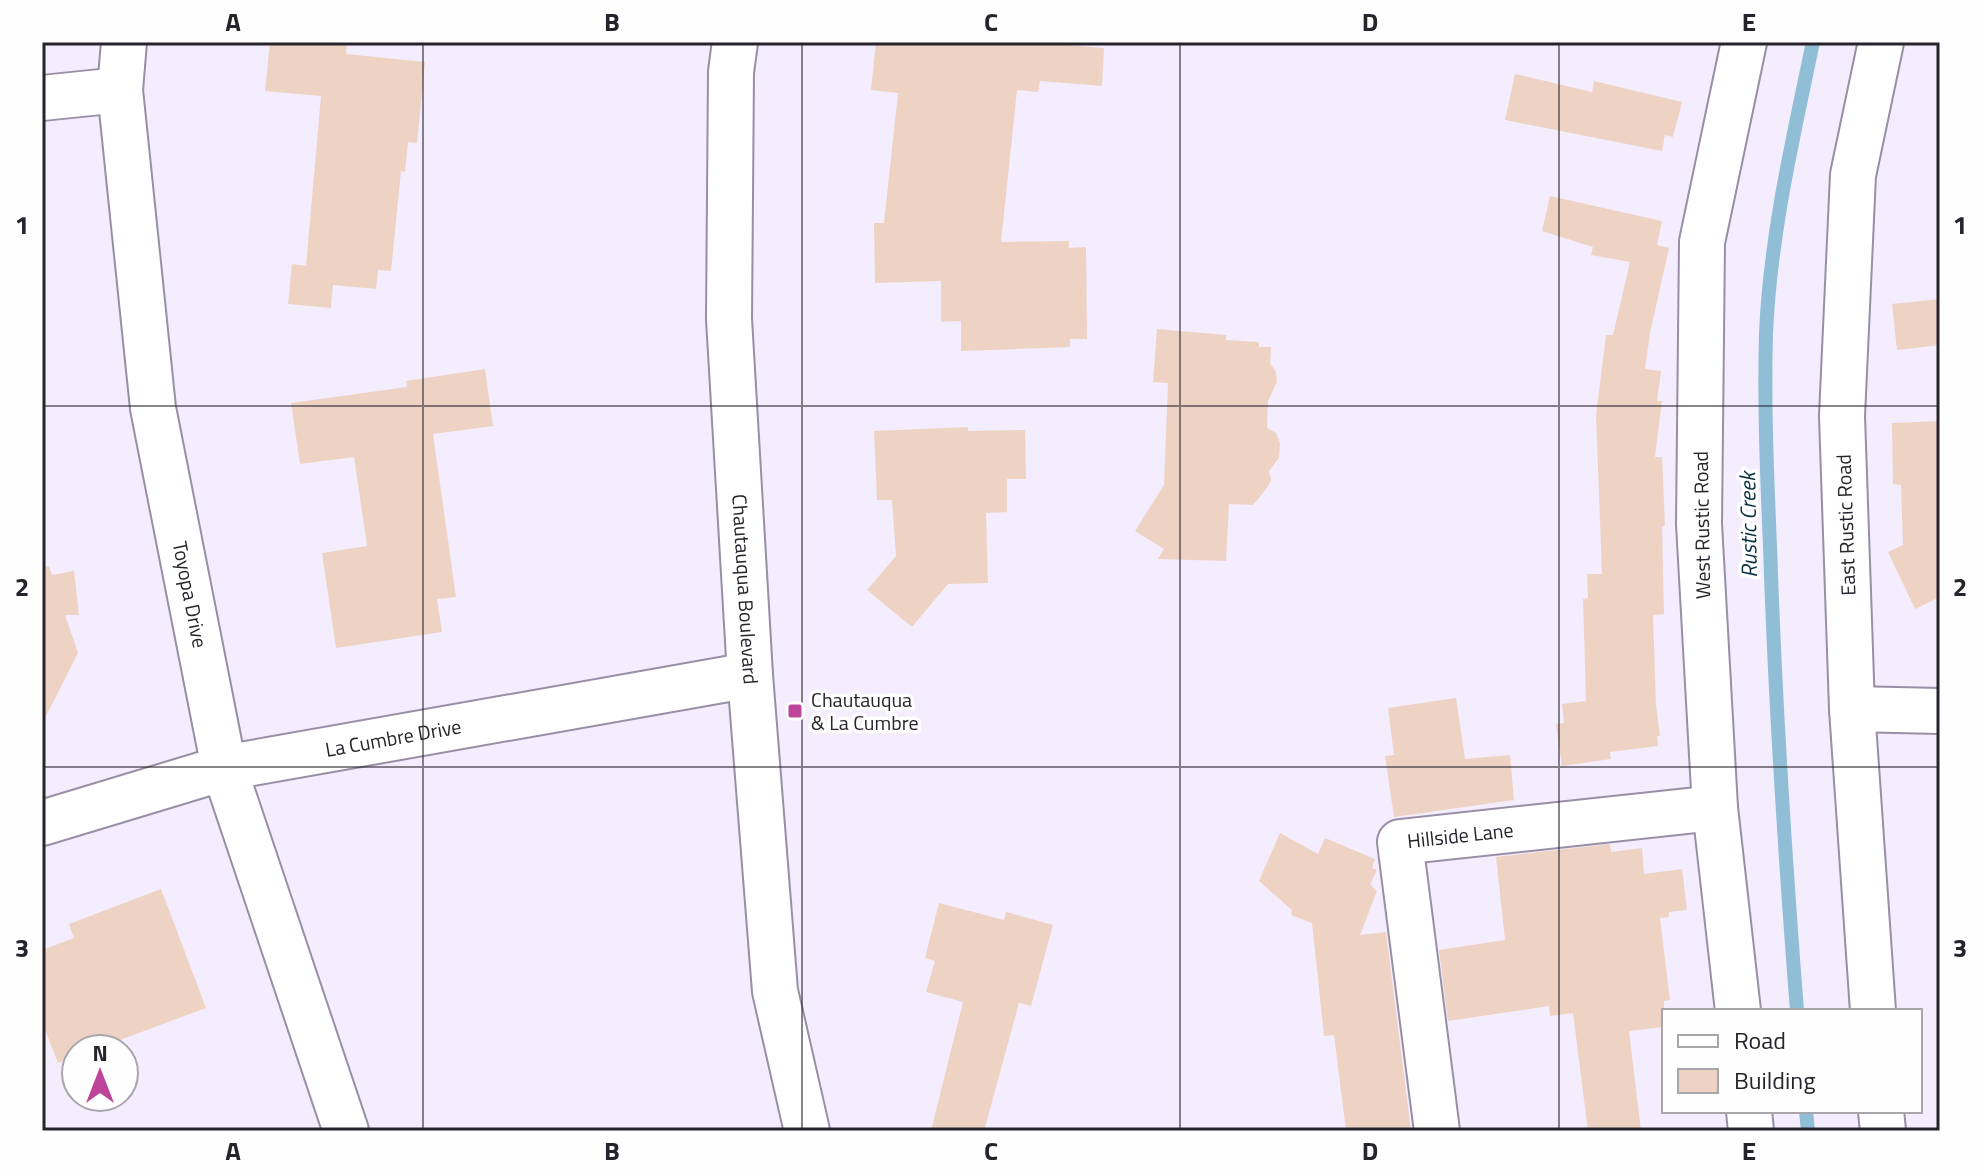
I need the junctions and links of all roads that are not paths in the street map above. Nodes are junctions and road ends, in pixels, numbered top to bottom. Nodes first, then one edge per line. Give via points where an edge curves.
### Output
1 (124, 42) edge
2 (735, 42) edge
3 (1744, 42) edge
4 (1881, 42) edge
5 (120, 90) junction
6 (42, 98) edge
7 (750, 675) junction
8 (1852, 709) junction
9 (1940, 711) edge
10 (224, 768) junction
11 (1715, 808) junction
12 (42, 823) edge
13 (1738, 1009) edge
14 (1873, 1009) edge
15 (346, 1131) edge
16 (807, 1131) edge
17 (1437, 1131) edge

1 - 5 street, Toyopa Drive
2 - 7 street, Chautauqua Boulevard via 729,319
3 - 11 street, West Rustic Road via 1702,242 1699,524
4 - 8 street, East Rustic Road via 1853,175 1842,416
5 - 6 street
5 - 10 street, Toyopa Drive via 153,408
7 - 10 street, La Cumbre Drive
7 - 16 street, Chautauqua Boulevard via 775,991
8 - 9 street
8 - 14 street, East Rustic Road
10 - 12 street, La Cumbre Drive
10 - 15 street, Toyopa Drive
11 - 13 street, West Rustic Road
11 - 17 street, Hillside Lane via 1400,842

